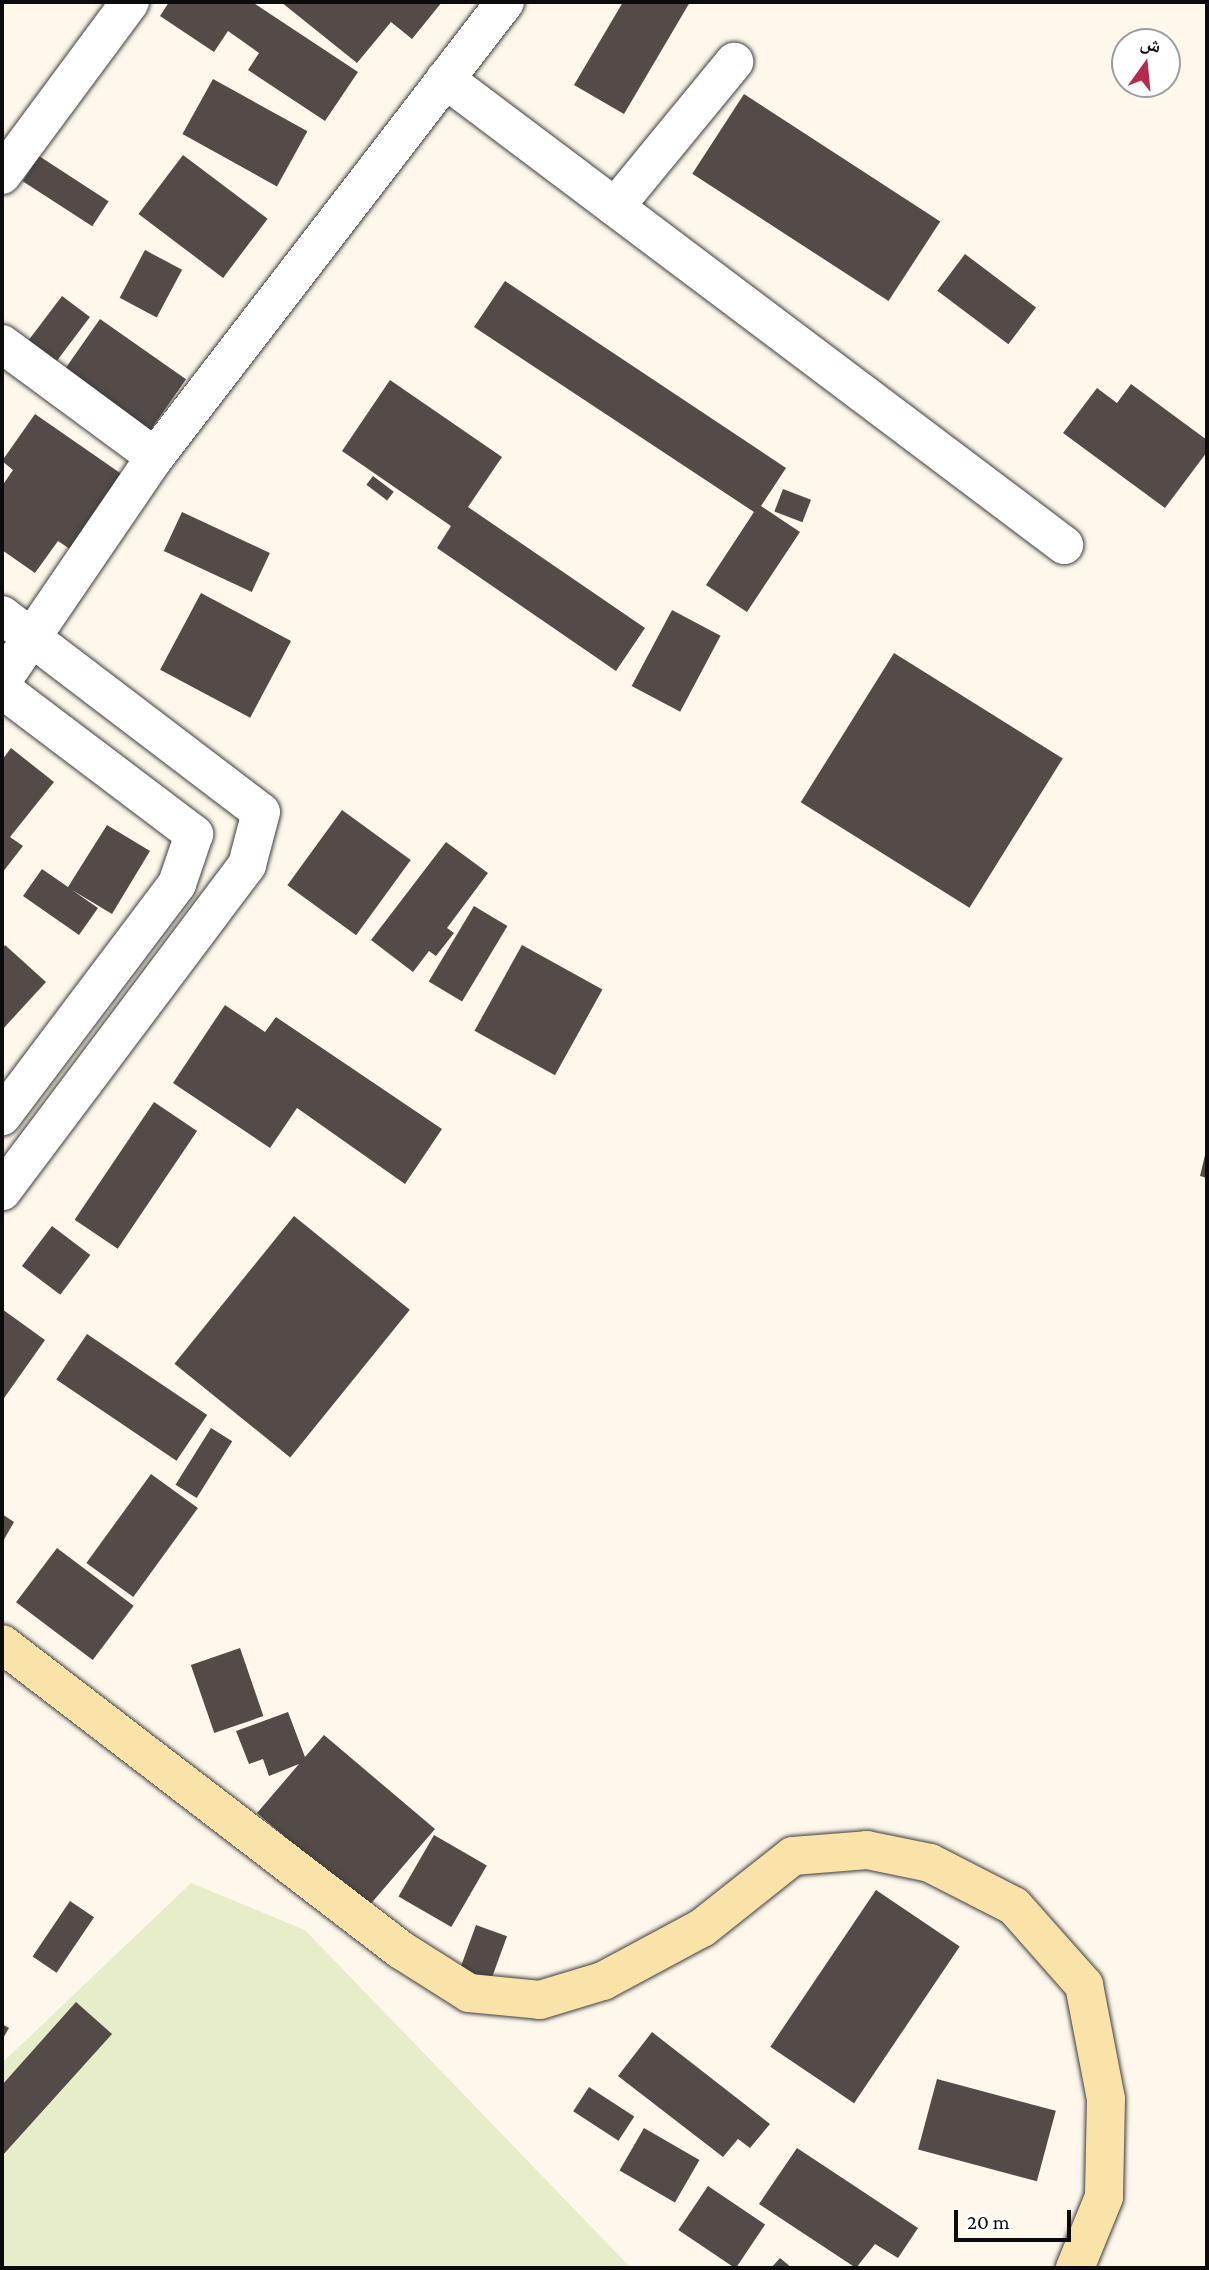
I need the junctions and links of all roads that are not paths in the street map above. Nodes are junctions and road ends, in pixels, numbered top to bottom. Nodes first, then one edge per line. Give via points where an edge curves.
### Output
1 (130, 2) edge
2 (505, 2) edge
3 (733, 62) dead end
4 (445, 79) junction
5 (2, 175) edge
6 (615, 207) junction
7 (2, 344) edge
8 (155, 457) junction
9 (1064, 545) dead end
10 (2, 615) edge
11 (34, 639) junction
12 (2, 681) edge
13 (2, 689) edge
14 (2, 1116) edge
15 (2, 1191) edge
16 (2, 1644) edge
17 (1075, 2268) edge

1 - 5 street
2 - 4 street
3 - 6 street
4 - 6 street
4 - 8 street
6 - 9 street
7 - 8 street
8 - 11 street
10 - 11 street
11 - 12 street
11 - 15 street via 261,812 247,865
13 - 14 street via 194,834 177,884
16 - 17 main road via 401,1950 469,1993 540,2000 603,1981 702,1928 793,1856 867,1850 930,1863 1014,1906 1084,1985 1106,2099 1104,2197

